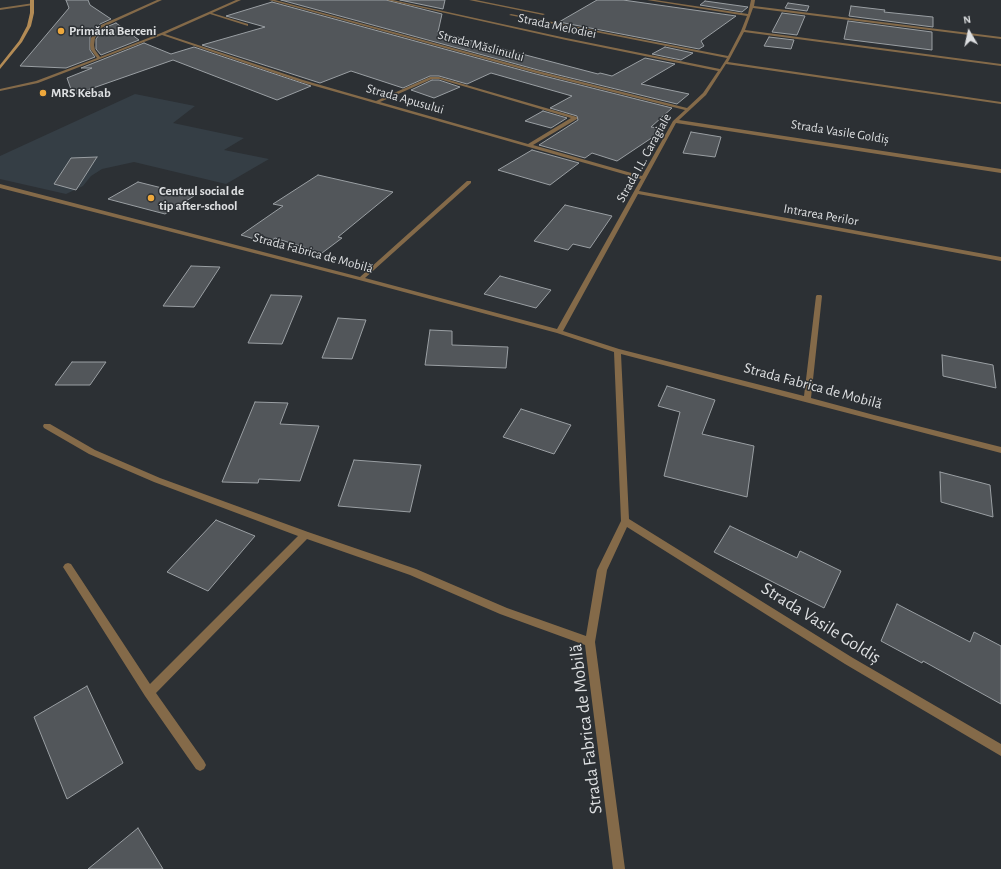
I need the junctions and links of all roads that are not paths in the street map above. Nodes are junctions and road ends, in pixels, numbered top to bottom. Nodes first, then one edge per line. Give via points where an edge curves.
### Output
1 (160, 0) edge
2 (239, 0) edge
3 (271, 0) edge
4 (389, 0) edge
5 (471, 0) edge
6 (649, 0) edge
7 (753, 0) edge
8 (33, 2) edge
9 (752, 8) junction
10 (0, 10) edge
11 (209, 13) junction
12 (543, 14) dead end
13 (511, 15) dead end
14 (749, 15) junction
15 (247, 25) dead end
16 (742, 31) junction
17 (162, 34) junction
18 (1001, 38) edge
19 (729, 56) junction
20 (99, 58) junction
21 (725, 63) junction
22 (1001, 65) edge
23 (0, 68) edge
24 (721, 70) junction
25 (0, 90) edge
26 (376, 102) junction
27 (1001, 103) edge
28 (687, 109) junction
29 (675, 121) junction
30 (528, 146) junction
31 (1001, 171) edge
32 (644, 178) junction
33 (469, 182) dead end
34 (0, 186) edge
35 (637, 192) junction
36 (1001, 259) edge
37 (361, 279) junction
38 (819, 296) dead end
39 (559, 332) junction
40 (617, 351) junction
41 (807, 399) junction
42 (47, 426) dead end
43 (1001, 450) edge
44 (625, 521) junction
45 (305, 536) junction
46 (68, 567) dead end
47 (590, 642) junction
48 (149, 692) junction
49 (1001, 750) edge
50 (200, 765) dead end
51 (619, 869) edge

1 - 20 street via 102,26 93,38 92,45
2 - 11 street
3 - 28 street, Strada Măslinului via 529,70
4 - 24 street, Strada Melodiei
5 - 12 street
6 - 14 street
7 - 9 street, Strada I.L. Caragiale
8 - 10 street
8 - 23 main road via 26,32
9 - 14 street, Strada I.L. Caragiale
9 - 18 street
11 - 15 street
11 - 17 street
13 - 19 street
14 - 16 street, Strada I.L. Caragiale
16 - 19 street, Strada I.L. Caragiale
16 - 22 street
17 - 20 street
17 - 26 street, Strada Apusului via 302,81
19 - 21 street, Strada I.L. Caragiale
20 - 25 street via 37,82
21 - 24 street, Strada I.L. Caragiale
21 - 27 street
24 - 28 street, Strada I.L. Caragiale via 705,94
26 - 30 street, Strada Apusului
26 - 30 street via 431,78 439,78 575,118
28 - 29 street, Strada I.L. Caragiale
29 - 31 street, Strada Vasile Goldiș
29 - 32 street, Strada I.L. Caragiale
30 - 32 street, Strada Apusului
32 - 35 street, Strada I.L. Caragiale
33 - 37 street
34 - 37 street, Strada Fabrica de Mobilă
35 - 36 street, Intrarea Perilor
35 - 39 street, Strada I.L. Caragiale
37 - 39 street, Strada Fabrica de Mobilă
38 - 41 street
39 - 40 street, Strada Fabrica de Mobilă
40 - 41 street, Strada Fabrica de Mobilă
40 - 44 street, Strada Fabrica de Mobilă
41 - 43 street, Strada Fabrica de Mobilă
42 - 45 street via 92,452 150,477
44 - 47 street, Strada Fabrica de Mobilă via 602,570
44 - 49 street, Strada Vasile Goldiș via 849,661
45 - 47 street via 413,572 504,611
45 - 48 street
46 - 48 street
47 - 51 street, Strada Fabrica de Mobilă
48 - 50 street

